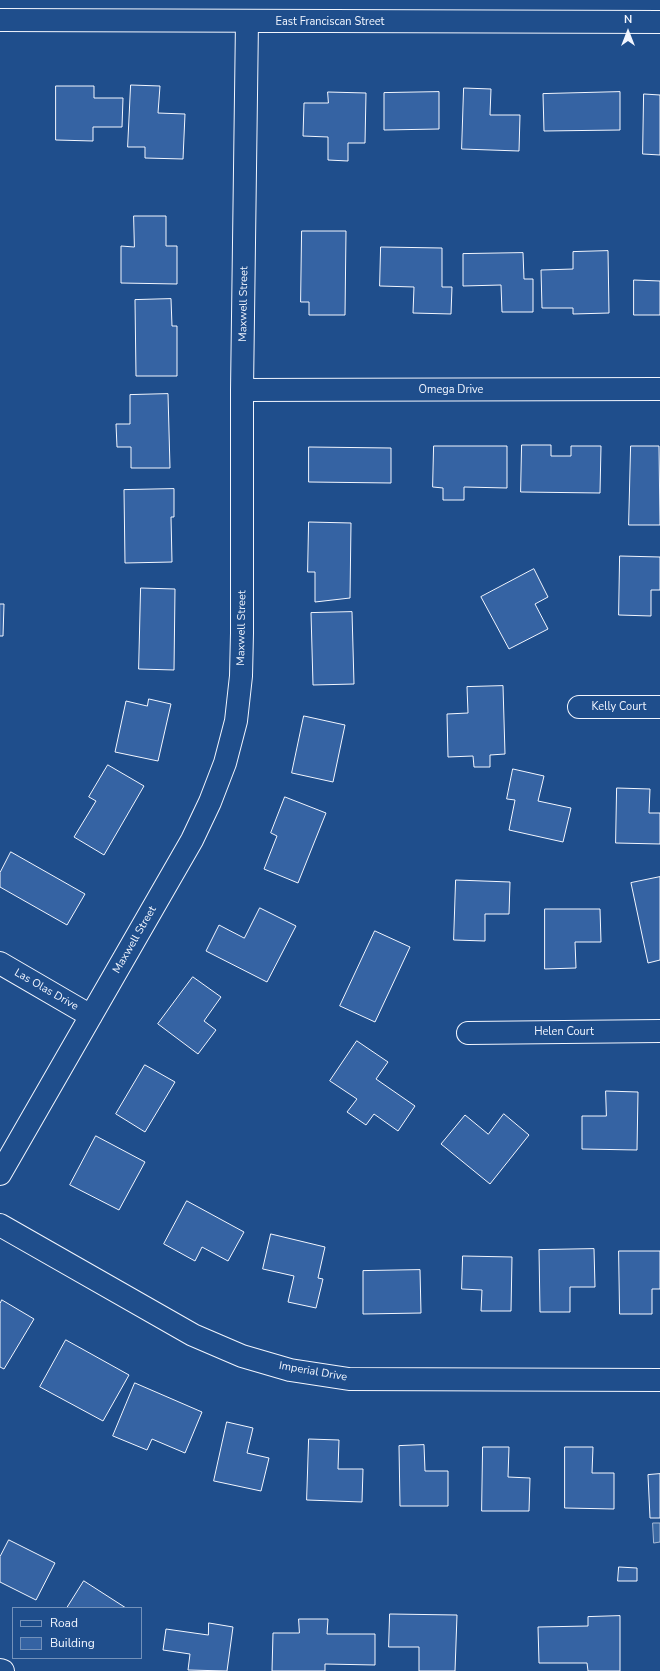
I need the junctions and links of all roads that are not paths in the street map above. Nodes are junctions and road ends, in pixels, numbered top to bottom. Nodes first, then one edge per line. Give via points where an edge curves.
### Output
1 (0, 20) edge
2 (247, 21) junction
3 (660, 22) edge
4 (660, 389) edge
5 (242, 390) junction
6 (579, 707) dead end
7 (660, 707) edge
8 (0, 963) edge
9 (91, 1016) junction
10 (660, 1031) edge
11 (468, 1033) dead end
12 (0, 1174) edge
13 (0, 1225) edge
14 (660, 1380) edge

1 - 2 street, East Franciscan Street
2 - 3 street, East Franciscan Street
2 - 5 street, Maxwell Street
4 - 5 street, Omega Drive
5 - 9 street, Maxwell Street via 242,633 236,721 225,763 192,840
6 - 7 street, Kelly Court
8 - 9 street, Las Olas Drive
9 - 12 street, Maxwell Street
10 - 11 street, Helen Court
13 - 14 street, Imperial Drive via 193,1335 242,1356 290,1370 350,1379

